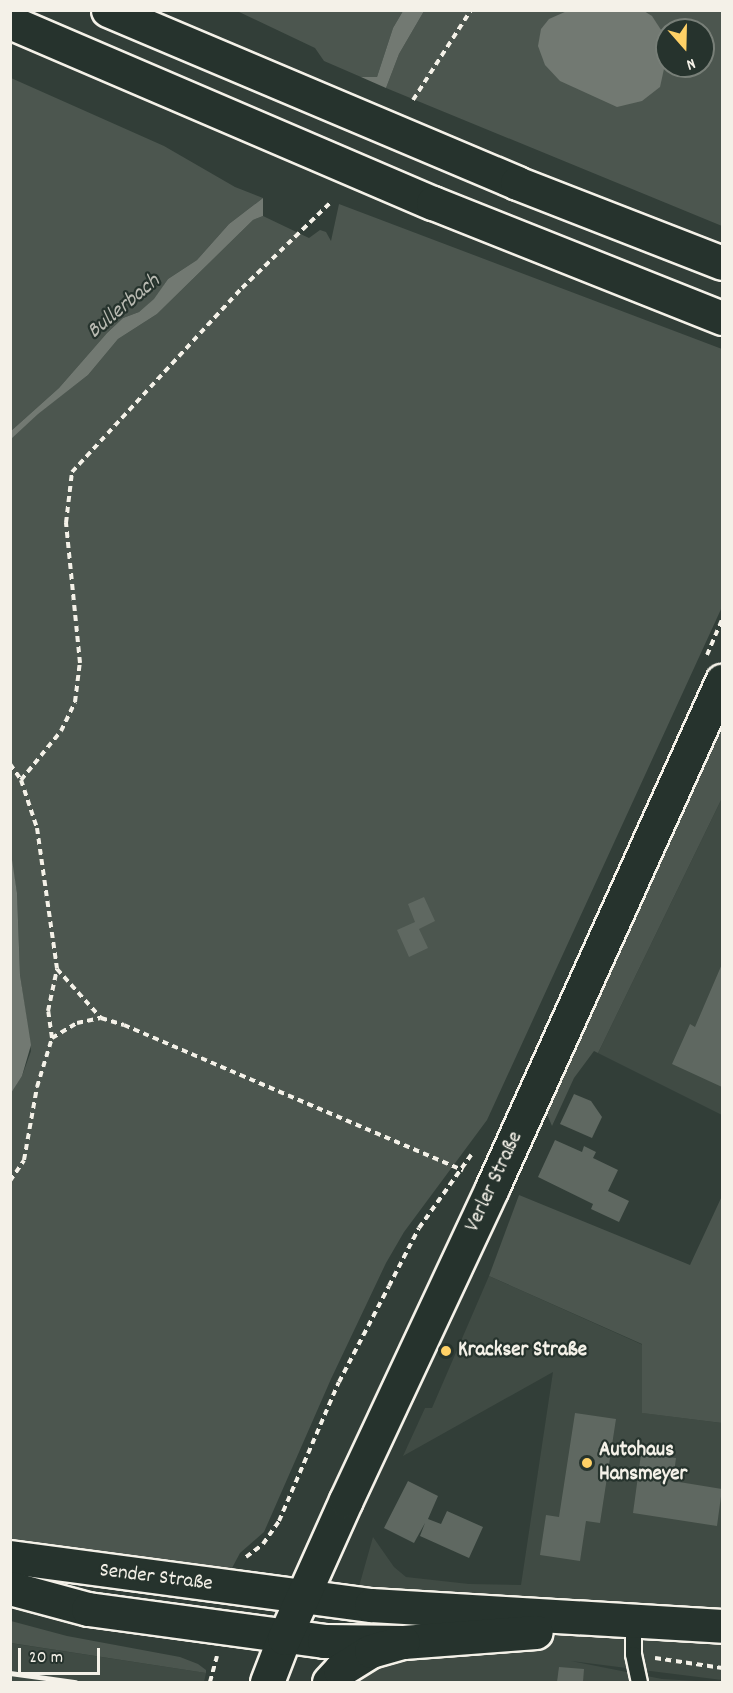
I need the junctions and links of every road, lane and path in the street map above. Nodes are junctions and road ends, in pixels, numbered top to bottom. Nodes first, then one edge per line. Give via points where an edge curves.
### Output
1 (108, 10) edge
2 (471, 10) edge
3 (10, 22) edge
4 (413, 100) dead end
5 (332, 201) dead end
6 (723, 263) edge
7 (723, 318) edge
8 (723, 681) edge
9 (10, 764) edge
10 (21, 780) junction
11 (57, 969) junction
12 (101, 1018) junction
13 (52, 1038) junction
14 (461, 1169) junction
15 (10, 1181) edge
16 (492, 1188) junction
17 (10, 1557) edge
18 (10, 1588) edge
19 (235, 1588) junction
20 (302, 1596) junction
21 (633, 1622) junction
22 (723, 1626) edge
23 (284, 1638) junction
24 (403, 1641) junction
25 (212, 1675) dead end
26 (210, 1683) edge
27 (267, 1683) edge
28 (329, 1683) edge
29 (639, 1683) edge

1 - 6 main road via 517,183
2 - 4 path
3 - 7 main road via 433,203
5 - 10 path via 242,288 72,472 66,523 80,663 75,702 61,730
8 - 16 main road, Verler Straße
9 - 10 path
10 - 11 path via 37,828
11 - 12 path
11 - 13 path via 48,1011
12 - 13 path via 77,1023
12 - 14 path
13 - 15 path via 37,1087 24,1160
14 - 16 path
14 - 19 path via 414,1238 339,1382 279,1521 263,1544 246,1558
16 - 20 main road, Verler Straße
17 - 19 main road, Sender Straße
18 - 23 main road, Sender Straße via 88,1609
19 - 20 main road, Sender Straße
20 - 21 main road via 371,1605
20 - 23 main road, Verler Straße
21 - 22 main road
21 - 24 main road
21 - 29 lane via 633,1654
23 - 24 main road
23 - 27 main road, Verler Straße
24 - 28 main road via 371,1651 339,1670
25 - 26 path

